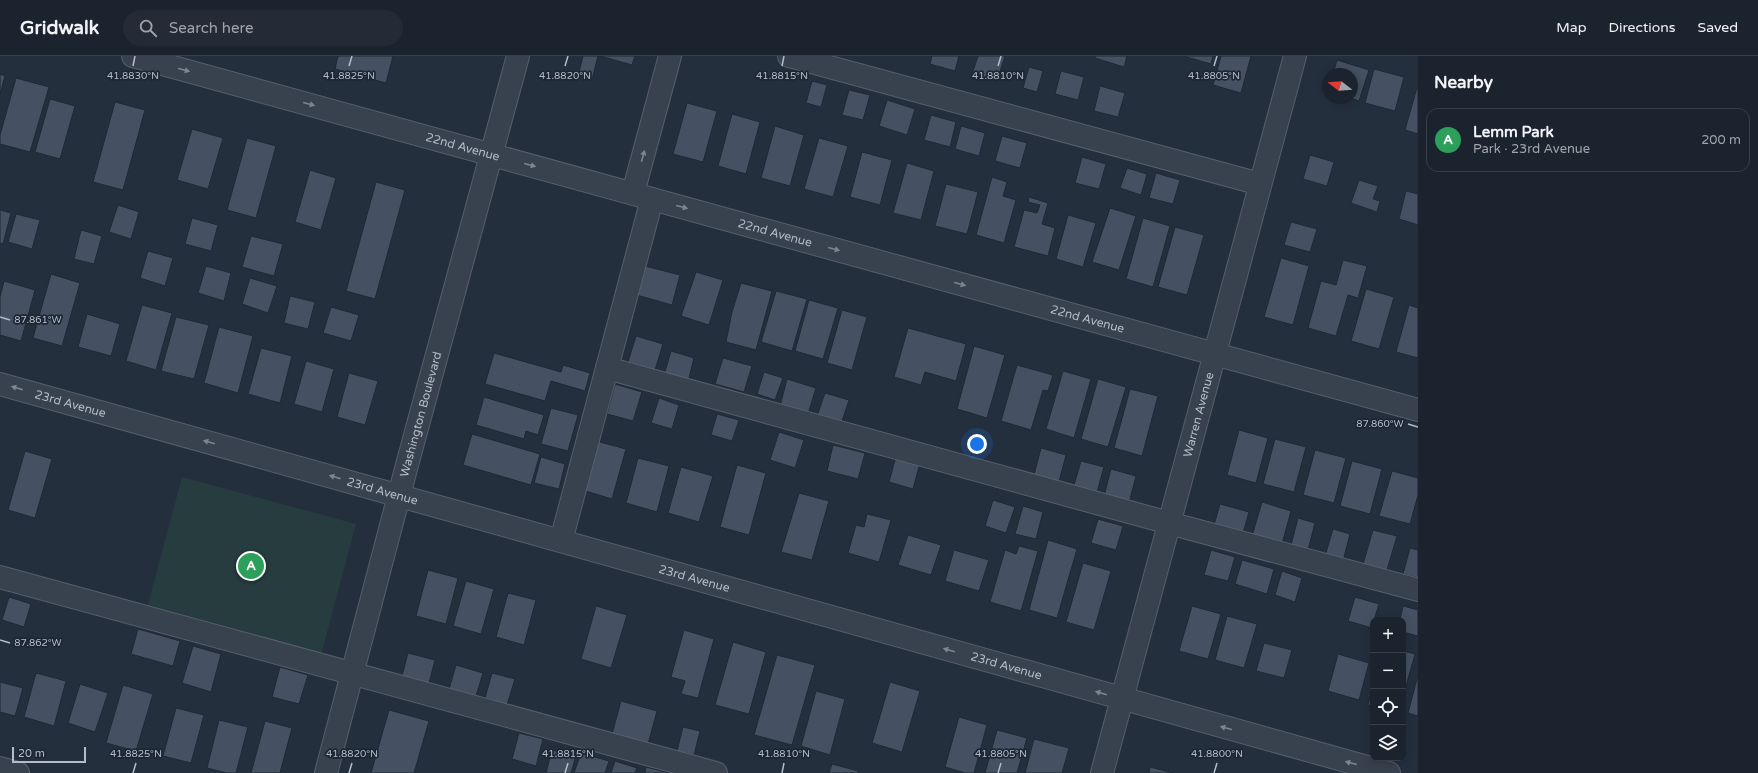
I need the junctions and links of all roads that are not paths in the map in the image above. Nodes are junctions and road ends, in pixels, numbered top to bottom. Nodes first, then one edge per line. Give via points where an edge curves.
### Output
1 (132, 56) edge
2 (518, 56) edge
3 (670, 56) edge
4 (789, 56) edge
5 (1295, 56) edge
6 (492, 154) junction
7 (1260, 184) junction
8 (642, 196) junction
9 (1214, 355) junction
10 (607, 368) junction
11 (0, 384) edge
12 (1418, 410) edge
13 (399, 495) junction
14 (1169, 523) junction
15 (561, 541) junction
16 (0, 577) edge
17 (1418, 590) edge
18 (352, 673) junction
19 (1122, 699) junction
20 (0, 768) edge
21 (18, 773) edge
22 (326, 773) edge
23 (716, 773) edge
24 (1102, 773) edge
25 (1389, 773) edge

1 -> 6 street, 22nd Avenue
2 - 6 street, Washington Boulevard
8 -> 3 street
4 - 7 street
5 - 7 street, Warren Avenue
6 -> 8 street, 22nd Avenue
6 - 13 street, Washington Boulevard
7 - 9 street, Warren Avenue
8 -> 9 street, 22nd Avenue
8 - 10 street
9 - 12 street, 22nd Avenue
9 - 14 street, Warren Avenue
10 - 14 street
10 - 15 street
13 -> 11 street, 23rd Avenue
13 - 15 street, 23rd Avenue
13 - 18 street, Washington Boulevard
14 - 17 street
14 - 19 street, Warren Avenue
19 -> 15 street, 23rd Avenue
16 - 18 street
18 - 22 street, Washington Boulevard
18 - 23 street
19 - 24 street, Warren Avenue
25 -> 19 street, 23rd Avenue
20 - 21 street

